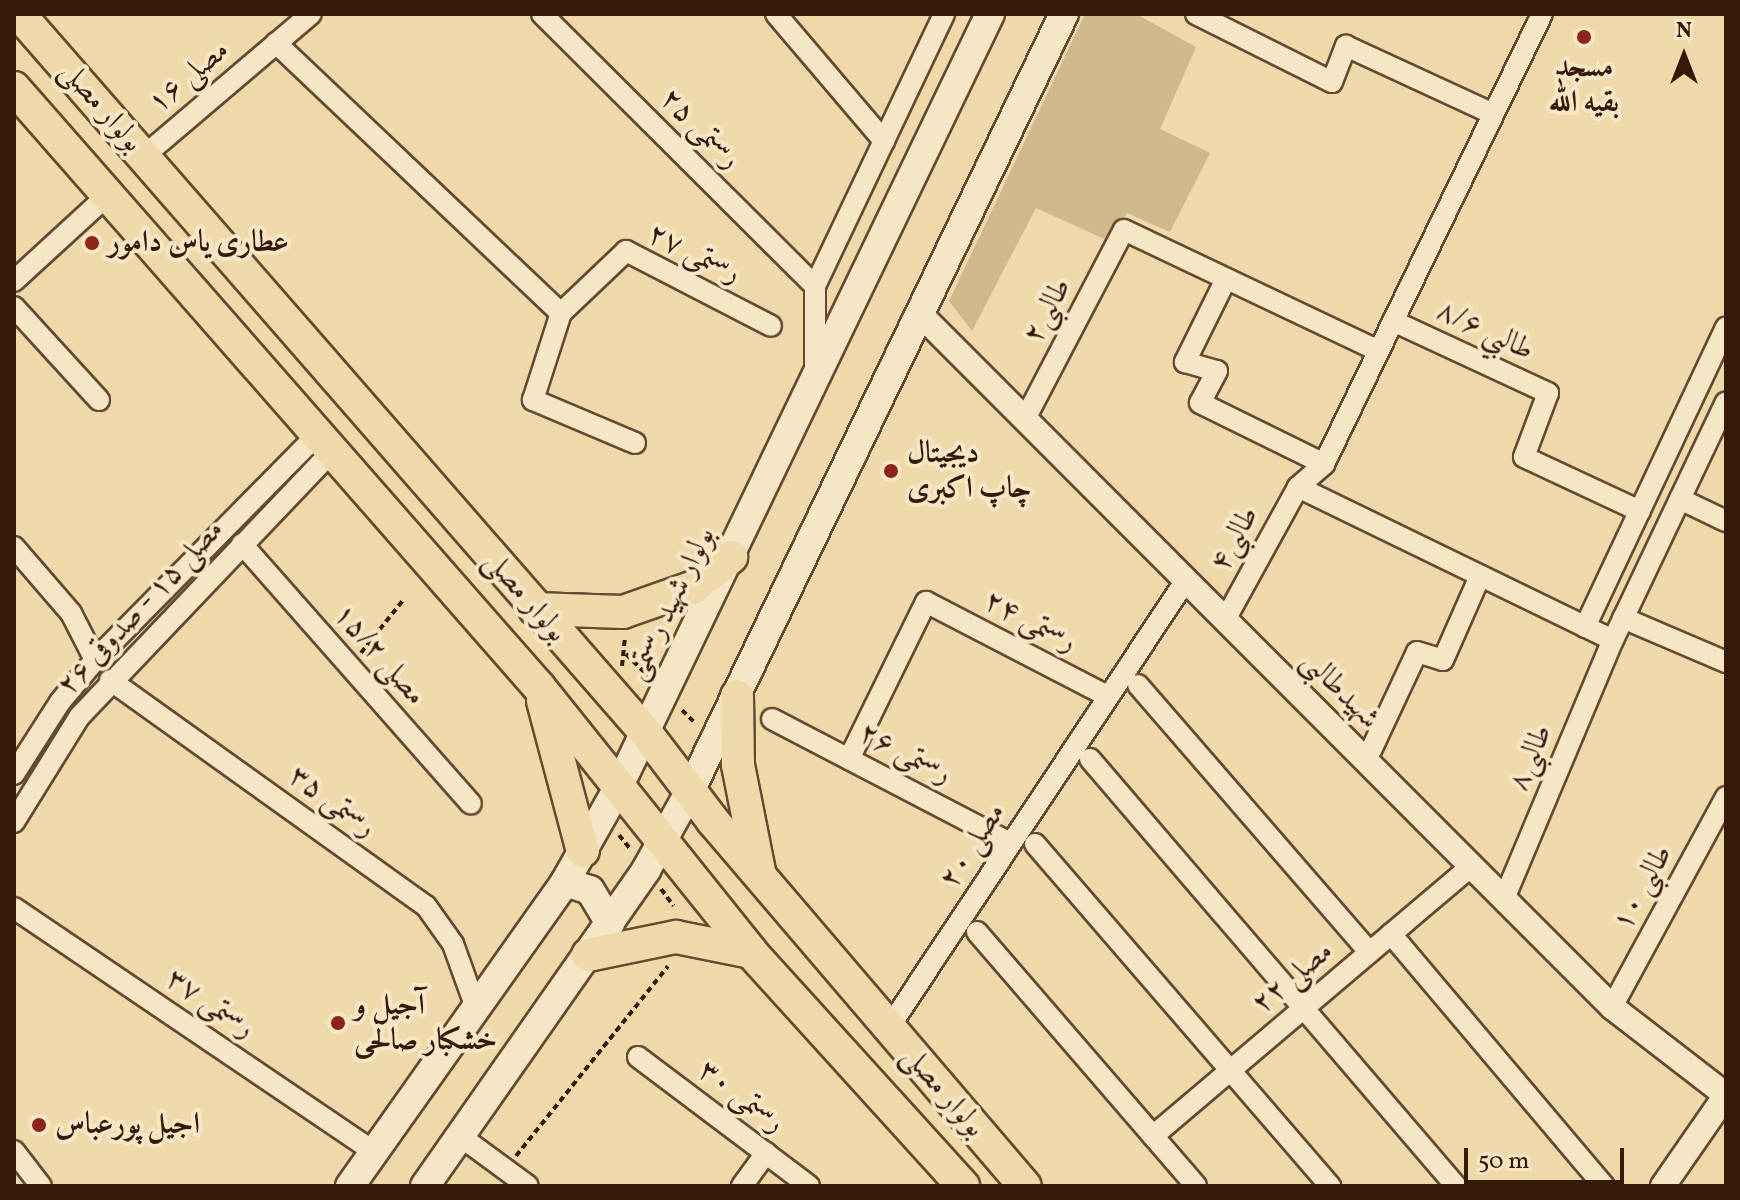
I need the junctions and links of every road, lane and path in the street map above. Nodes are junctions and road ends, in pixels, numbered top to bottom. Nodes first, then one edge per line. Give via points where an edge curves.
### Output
1 (19, 14) edge
2 (542, 14) edge
3 (776, 14) edge
4 (944, 14) edge
5 (990, 14) edge
6 (1064, 14) edge
7 (1196, 14) edge
8 (1542, 14) edge
9 (297, 18) edge
10 (276, 43) junction
11 (14, 88) edge
12 (1493, 114) junction
13 (884, 141) junction
14 (144, 156) junction
15 (108, 195) junction
16 (1226, 279) junction
17 (14, 281) edge
18 (815, 286) junction
19 (14, 307) edge
20 (561, 313) junction
21 (922, 316) junction
22 (1393, 321) junction
23 (771, 326) dead end
24 (1726, 328) edge
25 (1379, 351) junction
26 (815, 383) junction
27 (351, 396) junction
28 (99, 400) dead end
29 (1726, 402) edge
30 (1025, 419) junction
31 (324, 443) junction
32 (635, 443) dead end
33 (1324, 464) junction
34 (1298, 487) junction
35 (1680, 499) junction
36 (1640, 511) junction
37 (1726, 521) edge
38 (242, 544) junction
39 (17, 557) edge
40 (731, 557) junction
41 (1480, 576) junction
42 (1186, 580) junction
43 (404, 599) dead end
44 (535, 609) junction
45 (1623, 618) junction
46 (1225, 620) junction
47 (1585, 627) junction
48 (1613, 640) junction
49 (95, 660) junction
50 (1726, 662) edge
51 (350, 668) junction
52 (110, 680) junction
53 (1138, 685) dead end
54 (539, 687) junction
55 (737, 696) junction
56 (1107, 696) junction
57 (772, 719) dead end
58 (646, 733) junction
59 (849, 759) junction
60 (1090, 759) dead end
61 (1366, 761) junction
62 (14, 774) edge
63 (618, 788) junction
64 (691, 789) junction
65 (1726, 797) edge
66 (471, 804) dead end
67 (14, 822) edge
68 (663, 837) junction
69 (1010, 843) junction
70 (1035, 844) dead end
71 (583, 851) junction
72 (1471, 866) junction
73 (760, 878) junction
74 (565, 882) junction
75 (1504, 899) junction
76 (14, 908) edge
77 (675, 922) junction
78 (610, 923) junction
79 (977, 932) dead end
80 (1391, 934) junction
81 (751, 952) junction
82 (1369, 952) junction
83 (588, 955) junction
84 (1612, 1007) junction
85 (476, 1008) junction
86 (1304, 1008) junction
87 (888, 1029) junction
88 (638, 1057) dead end
89 (1231, 1069) junction
90 (1726, 1095) edge
91 (460, 1136) junction
92 (1153, 1136) junction
93 (14, 1151) edge
94 (373, 1151) junction
95 (766, 1153) junction
96 (506, 1169) junction
97 (41, 1186) edge
98 (350, 1186) edge
99 (425, 1186) edge
100 (528, 1186) edge
101 (742, 1186) edge
102 (809, 1186) edge
103 (963, 1186) edge
104 (1025, 1186) edge
105 (1196, 1186) edge
106 (1330, 1186) edge
107 (1456, 1186) edge
108 (1604, 1186) edge
109 (1663, 1186) edge

1 - 14 main road, بولوار مصلی
2 - 18 street, رستمی ۲۵
3 - 13 street
4 - 13 street
5 - 26 main road, بولوار شهید رستمی
6 - 21 main road
7 - 12 street via 1332,82 1346,46
8 - 12 street
9 - 10 street, مصلی ۱۶
10 - 14 street, مصلی ۱۶
10 - 20 street
11 - 15 main road, بولوار مصلی
12 - 22 street
13 - 18 street
14 - 27 main road, بولوار مصلی
15 - 17 street
15 - 31 main road, بولوار مصلی
16 - 25 street
16 - 30 street, طالبی۲ via 1124,230
16 - 33 street via 1185,362 1217,371 1200,403
18 - 26 street
19 - 28 street
20 - 23 street, رستمی ۲۷ via 626,251
20 - 32 street via 533,400
21 - 30 street, شهیدطالبی
21 - 55 main road
22 - 25 street
22 - 36 street, طالبي ۸/۶ via 1548,393 1524,457
24 - 36 street
25 - 33 street
26 - 40 main road, بولوار شهید رستمی
27 - 31 main road
27 - 44 main road, بولوار مصلی
29 - 35 street, طالبی۸
30 - 42 street, شهیدطالبی
31 - 38 street, مصلی ۱۵ - صدوقی ۲۶
31 - 49 street, مصلی ۱۵ - صدوقی ۲۶
31 - 54 main road, بولوار مصلی
33 - 34 street, طالبی۴
34 - 41 street
34 - 46 street, طالبی۴
35 - 37 street
35 - 45 street, طالبی۸
36 - 47 street
38 - 51 street, مصلی ۱۵/۲
38 - 52 street, مصلی ۱۵ - صدوقی ۲۶
39 - 49 street via 71,613
40 - 44 main road via 694,587 623,612
40 - 58 main road, بولوار شهید رستمی
41 - 47 street
41 - 61 street via 1443,660 1417,652
42 - 46 street, شهیدطالبی
42 - 56 street, مصلی ۲۰
43 - 51 path
44 - 58 main road, بولوار مصلی
45 - 48 street, طالبی۸
45 - 50 street
46 - 61 street, شهیدطالبی
47 - 48 street
48 - 75 street, طالبی۸
49 - 62 street, مصلی ۱۵ - صدوقی ۲۶ via 60,702
51 - 66 street, مصلی ۱۵/۲
52 - 67 street, مصلی ۱۵ - صدوقی ۲۶ via 79,717
52 - 85 street, رستمی ۳۵ via 426,906 453,944
53 - 82 street
54 - 63 main road, بولوار مصلی
54 - 71 main road
55 - 64 main road
55 - 73 main road via 738,765
56 - 59 street, رستمی ۲۴ via 926,602
56 - 69 street, مصلی ۲۰
57 - 59 street, رستمی ۲۶
58 - 63 main road, بولوار شهید رستمی
58 - 64 main road, بولوار مصلی
59 - 69 street, رستمی ۲۶
60 - 86 street
61 - 72 street, شهیدطالبی
63 - 68 main road, بولوار مصلی
63 - 71 main road, بولوار شهید رستمی
64 - 68 main road
64 - 73 main road, بولوار مصلی
65 - 84 street, طالبی ۱۰
68 - 78 main road
68 - 81 main road, بولوار مصلی
69 - 87 street, مصلی ۲۰
70 - 89 street
71 - 74 main road, بولوار شهید رستمی
72 - 75 street, شهیدطالبی
72 - 80 street, مصلی ۲۲
73 - 87 main road, بولوار مصلی
74 - 78 main road via 590,890
74 - 85 main road, بولوار شهید رستمی
75 - 84 street, شهیدطالبی
76 - 94 street, رستمی ۳۷
77 - 81 main road
77 - 83 main road
77 - 96 path via 678,954
78 - 83 main road
79 - 92 street
80 - 82 street, مصلی ۲۲
80 - 108 street
81 - 103 main road, بولوار مصلی
82 - 86 street, مصلی ۲۲
83 - 91 main road
84 - 90 street, شهیدطالبی
85 - 94 main road, بولوار شهید رستمی
86 - 89 street, مصلی ۲۲
86 - 107 street
87 - 104 main road, بولوار مصلی
88 - 95 street, رستمی ۳۰
89 - 92 street, مصلی ۲۲
89 - 106 street
90 - 109 street
91 - 96 street
91 - 99 main road
92 - 105 street
93 - 97 street
94 - 98 main road, بولوار شهید رستمی
95 - 101 street
95 - 102 street, رستمی ۳۰
96 - 100 street

